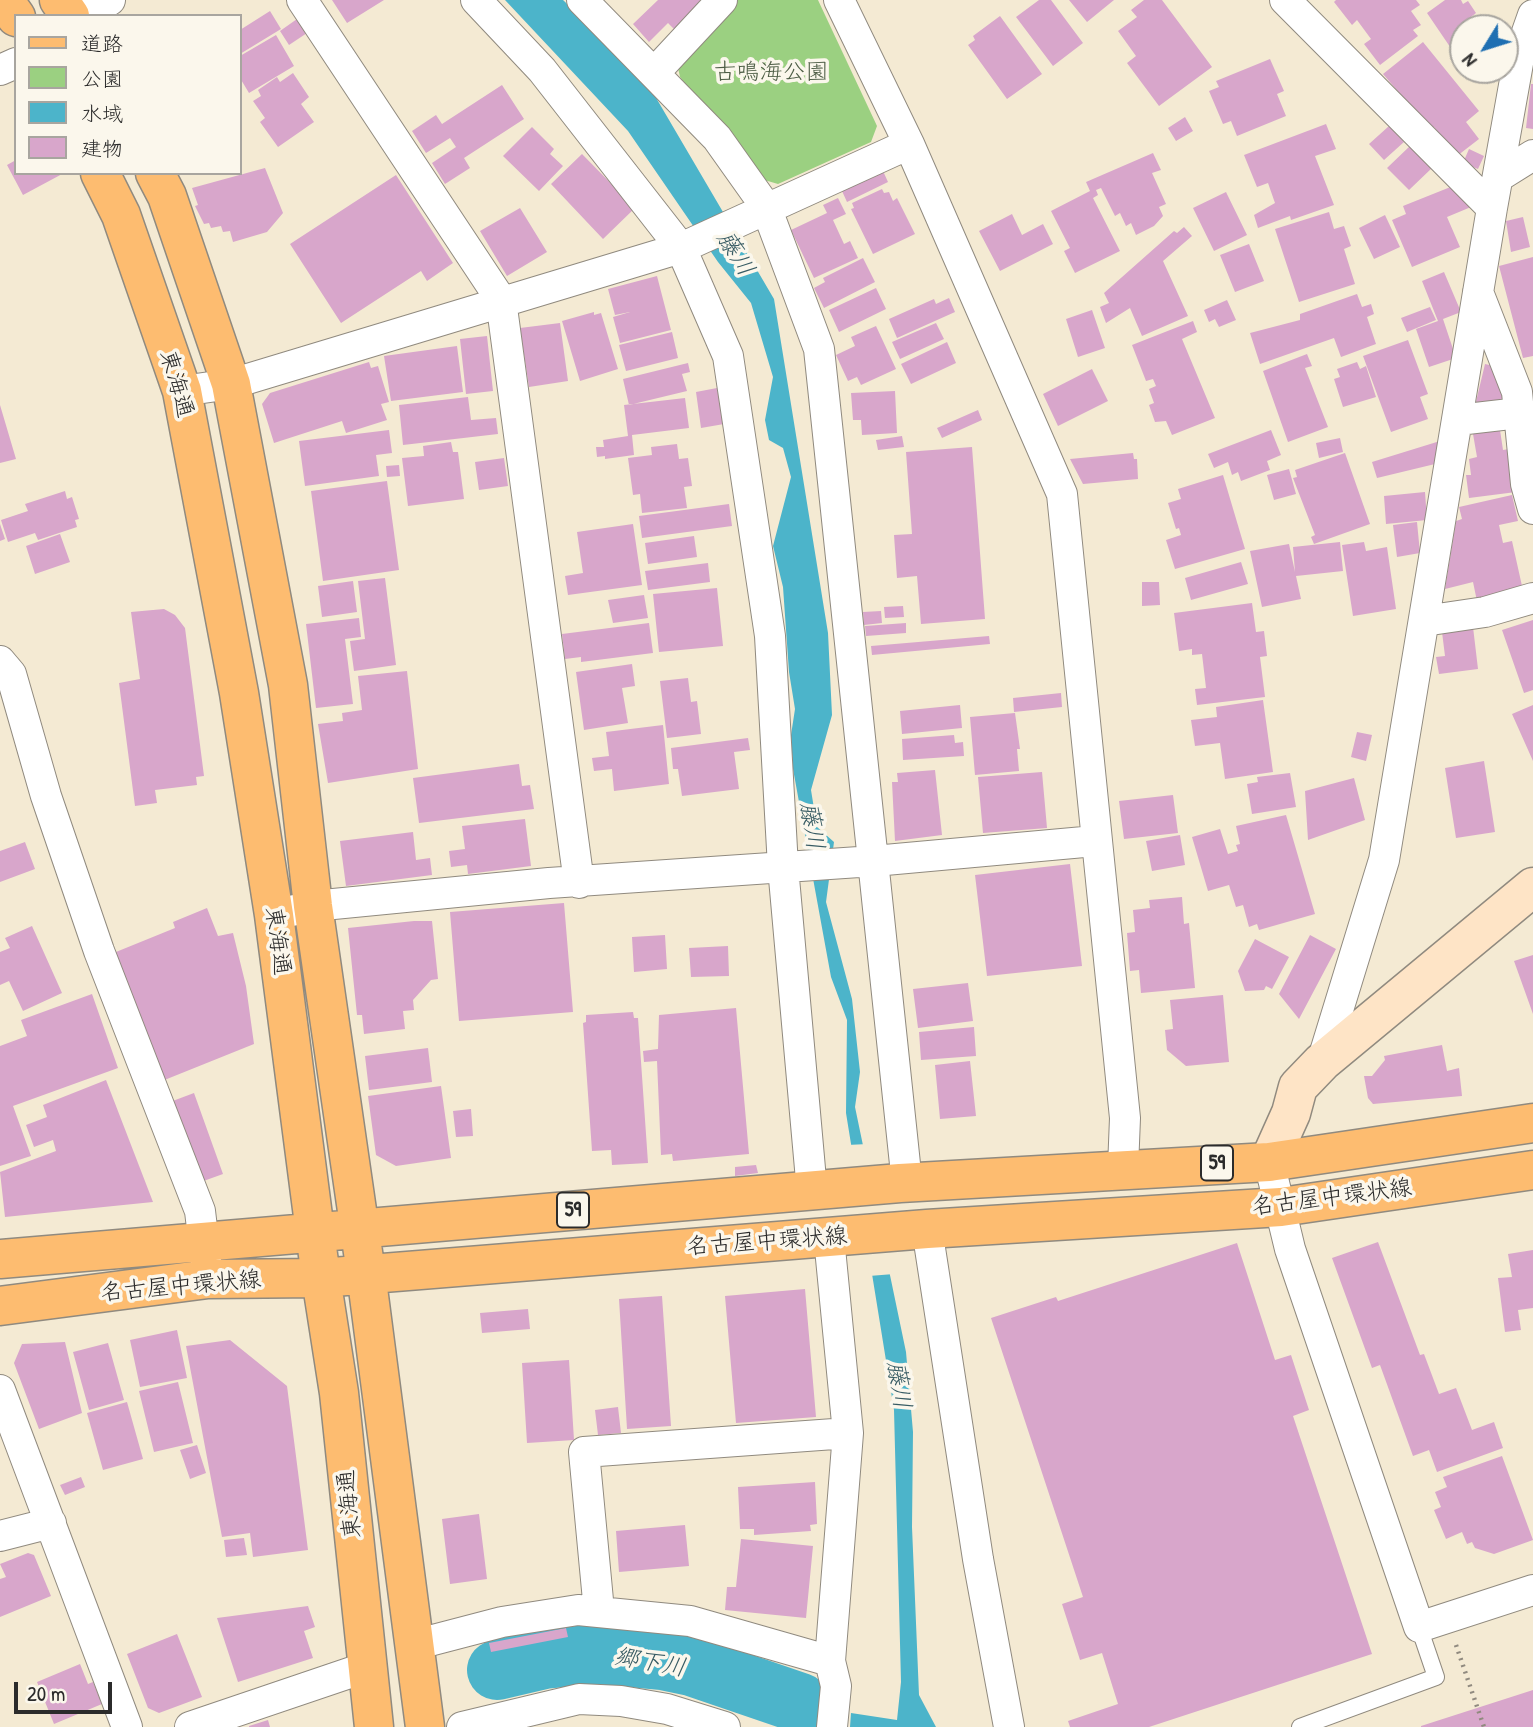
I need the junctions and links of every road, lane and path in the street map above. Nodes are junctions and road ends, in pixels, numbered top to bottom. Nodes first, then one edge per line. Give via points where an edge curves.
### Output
1 (110, 0) edge
2 (302, 0) edge
3 (476, 0) edge
4 (582, 0) edge
5 (722, 0) edge
6 (839, 0) edge
7 (1285, 0) edge
8 (88, 14) edge
9 (1533, 15) edge
10 (655, 72) junction
11 (909, 144) junction
12 (1533, 155) edge
13 (101, 175) edge
14 (156, 175) edge
15 (1498, 177) junction
16 (1492, 208) junction
17 (759, 210) junction
18 (689, 245) junction
19 (1478, 292) junction
20 (501, 300) junction
21 (231, 384) junction
22 (181, 391) junction
23 (1523, 396) edge
24 (1458, 420) junction
25 (1533, 509) edge
26 (1533, 598) edge
27 (1424, 621) junction
28 (0, 660) edge
29 (1095, 841) junction
30 (867, 862) junction
31 (790, 866) junction
32 (579, 883) junction
33 (1533, 887) edge
34 (313, 906) junction
35 (274, 915) junction
36 (1322, 1062) junction
37 (1533, 1123) edge
38 (1269, 1162) junction
39 (1123, 1168) junction
40 (1533, 1170) edge
41 (903, 1183) junction
42 (821, 1190) junction
43 (1281, 1207) junction
44 (360, 1228) junction
45 (919, 1230) junction
46 (316, 1233) junction
47 (835, 1238) junction
48 (204, 1241) junction
49 (0, 1259) edge
50 (366, 1273) junction
51 (321, 1278) junction
52 (208, 1279) junction
53 (0, 1306) edge
54 (0, 1390) edge
55 (848, 1433) junction
56 (51, 1523) junction
57 (0, 1536) edge
58 (1533, 1590) edge
59 (599, 1611) junction
60 (1419, 1627) junction
61 (1453, 1639) dead end
62 (414, 1645) junction
63 (830, 1661) junction
64 (367, 1667) junction
65 (127, 1727) edge
66 (190, 1727) edge
67 (373, 1727) edge
68 (425, 1727) edge
69 (462, 1727) edge
70 (725, 1727) edge
71 (832, 1727) edge
72 (1009, 1727) edge
73 (1300, 1727) edge
74 (1484, 1727) edge

1 - 8 street
2 - 20 street
3 - 18 street via 542,70
4 - 10 street
5 - 10 street
6 - 11 street
7 - 16 street
9 - 15 street via 1520,52
10 - 17 street via 717,138
11 - 17 street
11 - 29 street via 1062,494
12 - 15 street
13 - 22 main road, 東海通 via 121,215
14 - 21 main road, 東海通
15 - 16 street
16 - 19 street
17 - 18 street
17 - 30 street via 819,349
18 - 20 street
18 - 31 street via 728,356 770,636
19 - 23 street
19 - 24 street
20 - 21 street
20 - 32 street
21 - 22 street
21 - 34 main road, 東海通 via 288,685
22 - 35 main road, 東海通 via 239,693
23 - 24 street
23 - 25 street via 1526,484
24 - 27 street
26 - 27 street via 1485,612
27 - 36 street via 1384,859
28 - 48 street via 11,674 46,796 99,951 200,1211
29 - 30 street
29 - 39 street via 1125,1118
30 - 31 street
30 - 41 street
31 - 32 street
31 - 42 street
32 - 34 street
33 - 36 street
34 - 35 street
34 - 44 main road, 東海通
35 - 46 main road, 東海通
36 - 38 street via 1298,1087
37 - 38 main road, 名古屋中環状線 / 59
38 - 39 main road, 名古屋中環状線 / 59
38 - 43 street
39 - 41 main road, 名古屋中環状線 / 59
40 - 43 main road, 名古屋中環状線 / 59
41 - 42 main road, 名古屋中環状線 / 59
42 - 44 main road, 名古屋中環状線 / 59
43 - 45 main road, 名古屋中環状線 / 59
43 - 60 street via 1290,1249
44 - 46 main road, 名古屋中環状線 / 59
44 - 50 main road, 東海通
45 - 47 main road, 名古屋中環状線 / 59
45 - 72 street
46 - 48 main road, 名古屋中環状線 / 59
46 - 51 main road, 東海通
47 - 50 main road, 名古屋中環状線 / 59
47 - 55 street
48 - 49 main road, 名古屋中環状線 / 59
48 - 52 street
50 - 51 main road, 名古屋中環状線 / 59
50 - 62 main road, 東海通
51 - 52 main road, 名古屋中環状線 / 59
51 - 64 main road, 東海通 via 339,1393
52 - 53 main road, 名古屋中環状線 / 59
54 - 56 street
55 - 59 street via 584,1452
55 - 63 street
56 - 57 street
56 - 65 street
58 - 60 street
59 - 62 street via 502,1622
59 - 63 street via 690,1621
60 - 73 lane via 1436,1677
61 - 74 path
62 - 68 main road, 東海通
63 - 71 street via 836,1686
64 - 66 street
64 - 67 main road, 東海通
69 - 70 street via 579,1699 667,1709

